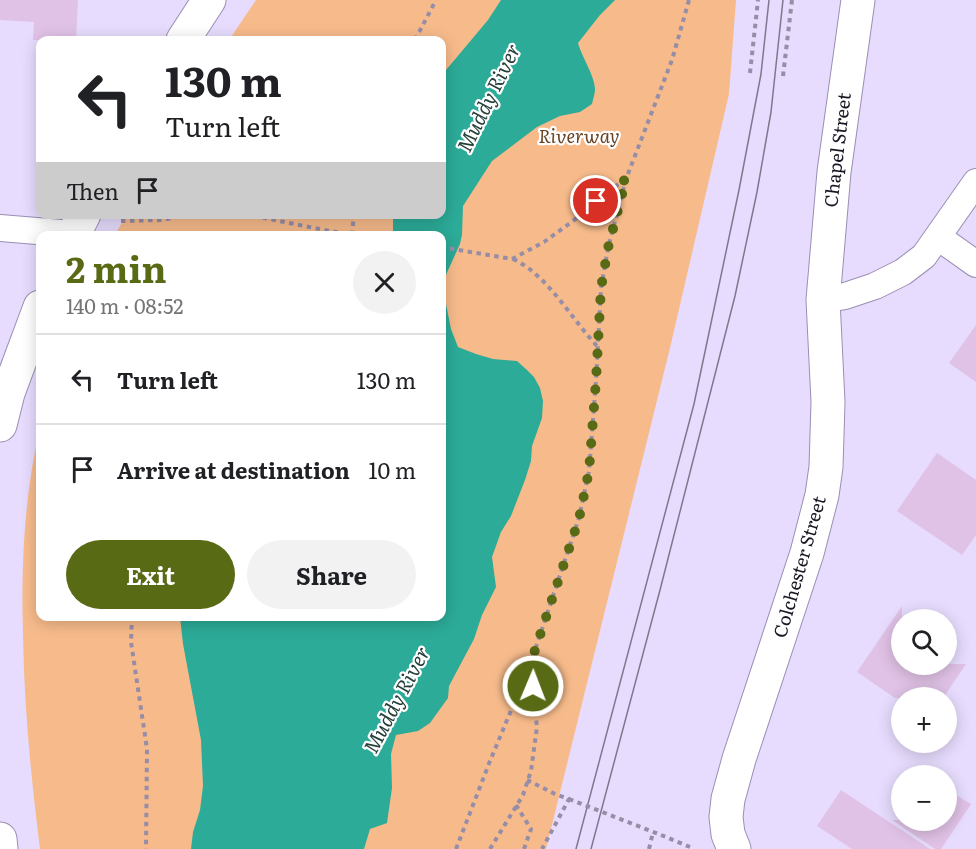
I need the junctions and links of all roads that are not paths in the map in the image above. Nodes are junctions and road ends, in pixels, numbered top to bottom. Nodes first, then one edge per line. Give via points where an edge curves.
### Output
1 (209, 0) edge
2 (858, 0) edge
3 (186, 36) edge
4 (976, 182) edge
5 (0, 228) edge
6 (77, 228) edge
7 (938, 237) junction
8 (976, 264) edge
9 (823, 300) junction
10 (36, 318) edge
11 (0, 425) edge
12 (0, 839) edge
13 (1, 849) edge
14 (734, 849) edge

1 - 3 main road
2 - 9 main road, Chapel Street via 834,172
4 - 7 street
5 - 6 street
7 - 8 street
7 - 9 street via 924,256 903,272 845,297
9 - 14 main road, Colchester Street via 828,402 825,477 807,553 728,799 727,826
10 - 11 main road
12 - 13 main road

